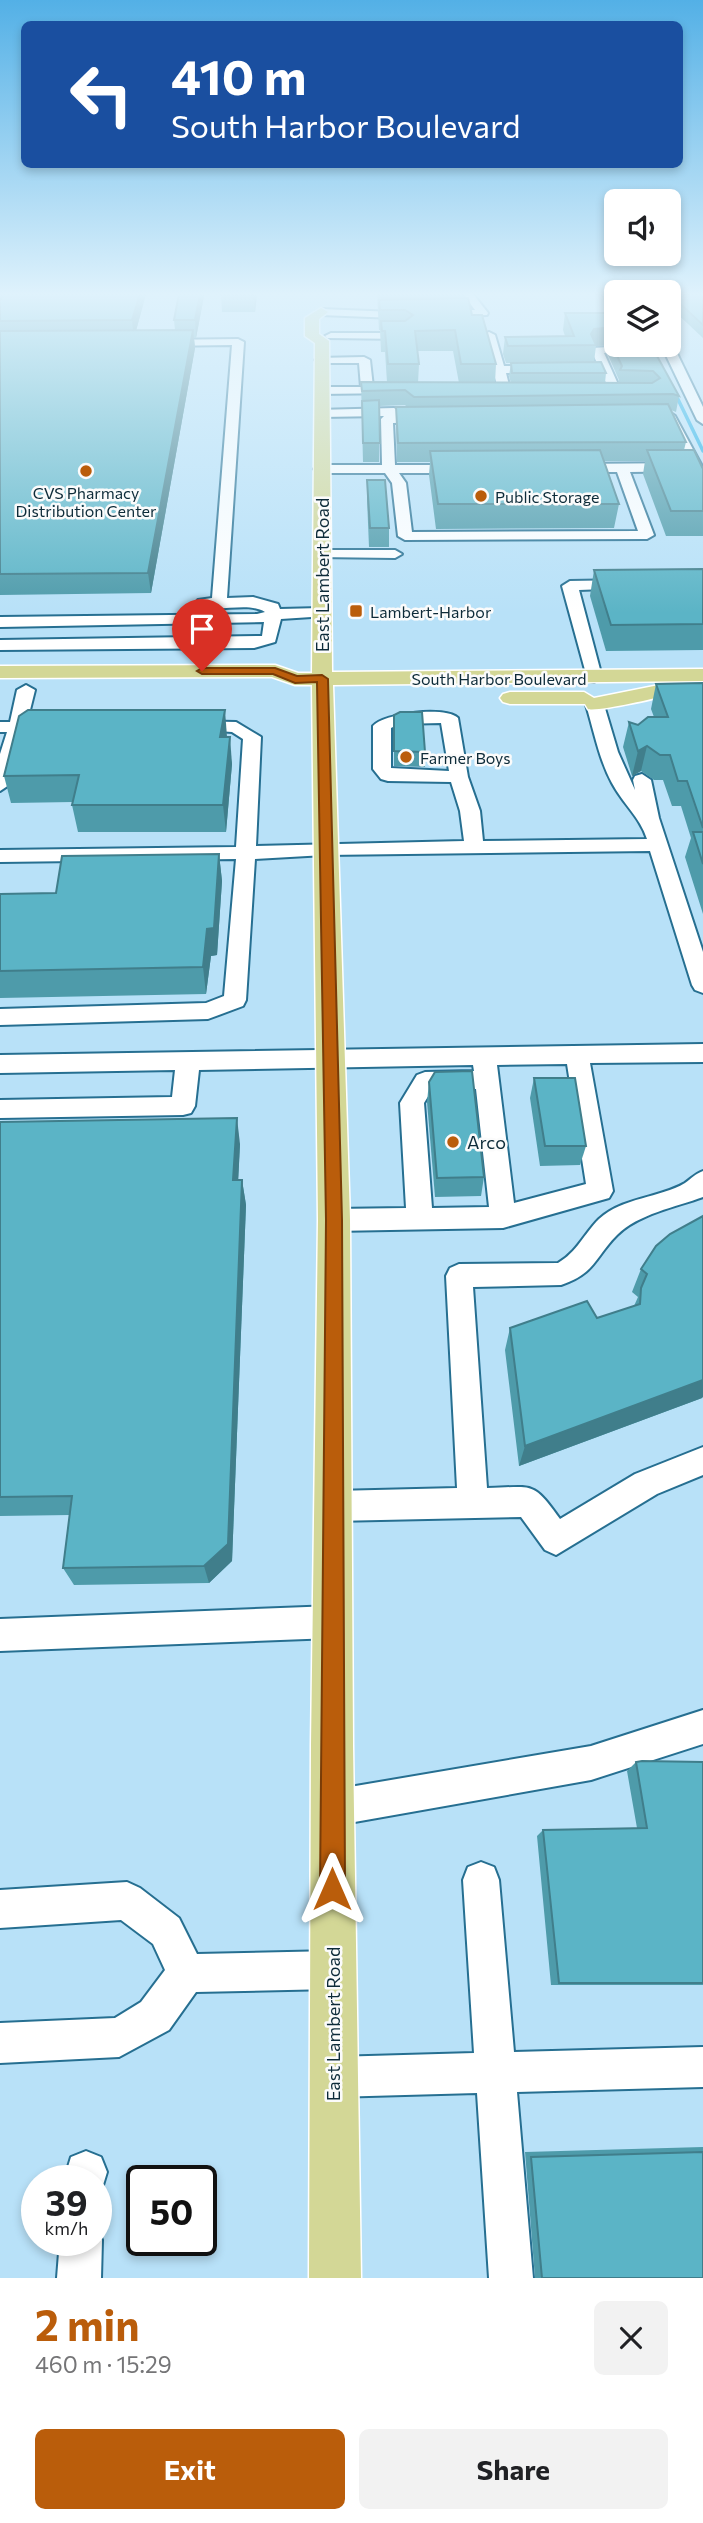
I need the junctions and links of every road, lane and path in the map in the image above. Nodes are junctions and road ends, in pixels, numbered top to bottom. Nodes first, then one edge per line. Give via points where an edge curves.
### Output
1 (234, 400) edge
2 (322, 400) edge
3 (699, 400) edge
4 (321, 413) junction
5 (656, 416) edge
6 (703, 420) edge
7 (565, 468) edge
8 (622, 468) junction
9 (321, 469) junction
10 (389, 469) junction
11 (476, 469) edge
12 (321, 554) junction
13 (395, 554) dead end
14 (640, 585) edge
15 (184, 603) dead end
16 (219, 603) junction
17 (135, 604) dead end
18 (160, 604) dead end
19 (321, 613) junction
20 (274, 614) junction
21 (0, 622) edge
22 (0, 645) edge
23 (0, 672) edge
24 (703, 676) edge
25 (594, 677) junction
26 (407, 678) junction
27 (295, 679) junction
28 (322, 679) junction
29 (0, 690) edge
30 (26, 690) junction
31 (589, 702) junction
32 (179, 725) edge
33 (9, 727) edge
34 (58, 727) edge
35 (603, 730) junction
36 (624, 738) dead end
37 (459, 777) junction
38 (642, 780) dead end
39 (0, 785) edge
40 (650, 819) junction
41 (660, 845) junction
42 (474, 847) junction
43 (325, 849) junction
44 (246, 853) junction
45 (0, 856) edge
46 (703, 985) edge
47 (0, 1017) edge
48 (703, 1053) edge
49 (577, 1055) junction
50 (331, 1059) junction
51 (188, 1061) junction
52 (0, 1063) edge
53 (485, 1068) junction
54 (0, 1110) edge
55 (703, 1181) edge
56 (503, 1217) junction
57 (420, 1218) junction
58 (334, 1220) junction
59 (703, 1461) edge
60 (473, 1503) junction
61 (334, 1506) junction
62 (333, 1622) junction
63 (0, 1635) edge
64 (703, 1727) edge
65 (332, 1808) junction
66 (481, 1880) dead end
67 (0, 1909) edge
68 (333, 1970) junction
69 (186, 1973) junction
70 (0, 2043) edge
71 (703, 2067) edge
72 (496, 2073) junction
73 (333, 2077) junction
74 (80, 2256) edge
75 (79, 2278) edge
76 (335, 2278) edge
77 (511, 2278) edge

1 - 16 lane
2 - 4 main road, East Lambert Road
3 - 6 lane
4 - 9 main road, East Lambert Road
4 - 10 lane via 444,415 387,419
5 - 8 lane via 670,416 697,467
7 - 8 lane
8 - 10 lane via 648,535 405,536 399,483
9 - 10 lane
9 - 12 main road, East Lambert Road
10 - 11 lane
12 - 13 lane
12 - 19 main road, East Lambert Road
14 - 25 lane via 570,586
15 - 16 lane
16 - 20 lane via 263,604 272,607
17 - 18 lane
19 - 20 lane
19 - 28 main road, East Lambert Road
20 - 21 lane via 258,620
20 - 22 lane via 268,639 254,643
23 - 27 main road, South Harbor Boulevard via 275,671
24 - 25 main road, South Harbor Boulevard
24 - 31 main road via 652,693
25 - 26 main road, South Harbor Boulevard
26 - 28 main road, South Harbor Boulevard
26 - 31 main road via 486,698
27 - 28 main road, South Harbor Boulevard
27 - 30 main road, South Harbor Boulevard via 274,689
28 - 43 main road, East Lambert Road
29 - 30 main road, South Harbor Boulevard
30 - 33 lane
31 - 35 lane
32 - 44 lane via 236,727 252,737
33 - 34 lane
33 - 39 lane
35 - 36 lane
35 - 40 lane via 616,778
37 - 37 lane via 449,718 404,719 381,730 382,769 392,777
37 - 42 lane via 470,811
38 - 40 lane
40 - 41 lane
41 - 42 lane
41 - 46 lane
42 - 43 lane
43 - 44 lane
43 - 50 main road, East Lambert Road
44 - 45 lane
44 - 47 lane via 235,1000 208,1011
48 - 49 lane
49 - 53 lane
49 - 56 lane via 600,1191
50 - 51 lane
50 - 53 lane
50 - 58 main road, East Lambert Road
51 - 52 lane
51 - 54 lane via 183,1106
53 - 56 lane
53 - 57 lane via 425,1082 412,1103
55 - 60 lane via 694,1190 639,1209 609,1226 580,1264 561,1275 459,1276
56 - 57 lane
57 - 58 lane
58 - 61 main road, East Lambert Road
59 - 60 lane via 646,1484 556,1539 529,1502
60 - 61 lane
61 - 62 main road, East Lambert Road
62 - 63 lane
62 - 65 main road, East Lambert Road
64 - 65 lane via 591,1762
65 - 68 main road, East Lambert Road
66 - 72 lane
67 - 69 lane via 127,1901 166,1931
68 - 69 lane
68 - 73 main road, East Lambert Road
69 - 70 lane via 155,2016 118,2037
71 - 72 lane
72 - 73 lane
72 - 77 lane
73 - 76 main road, East Lambert Road
74 - 75 lane

